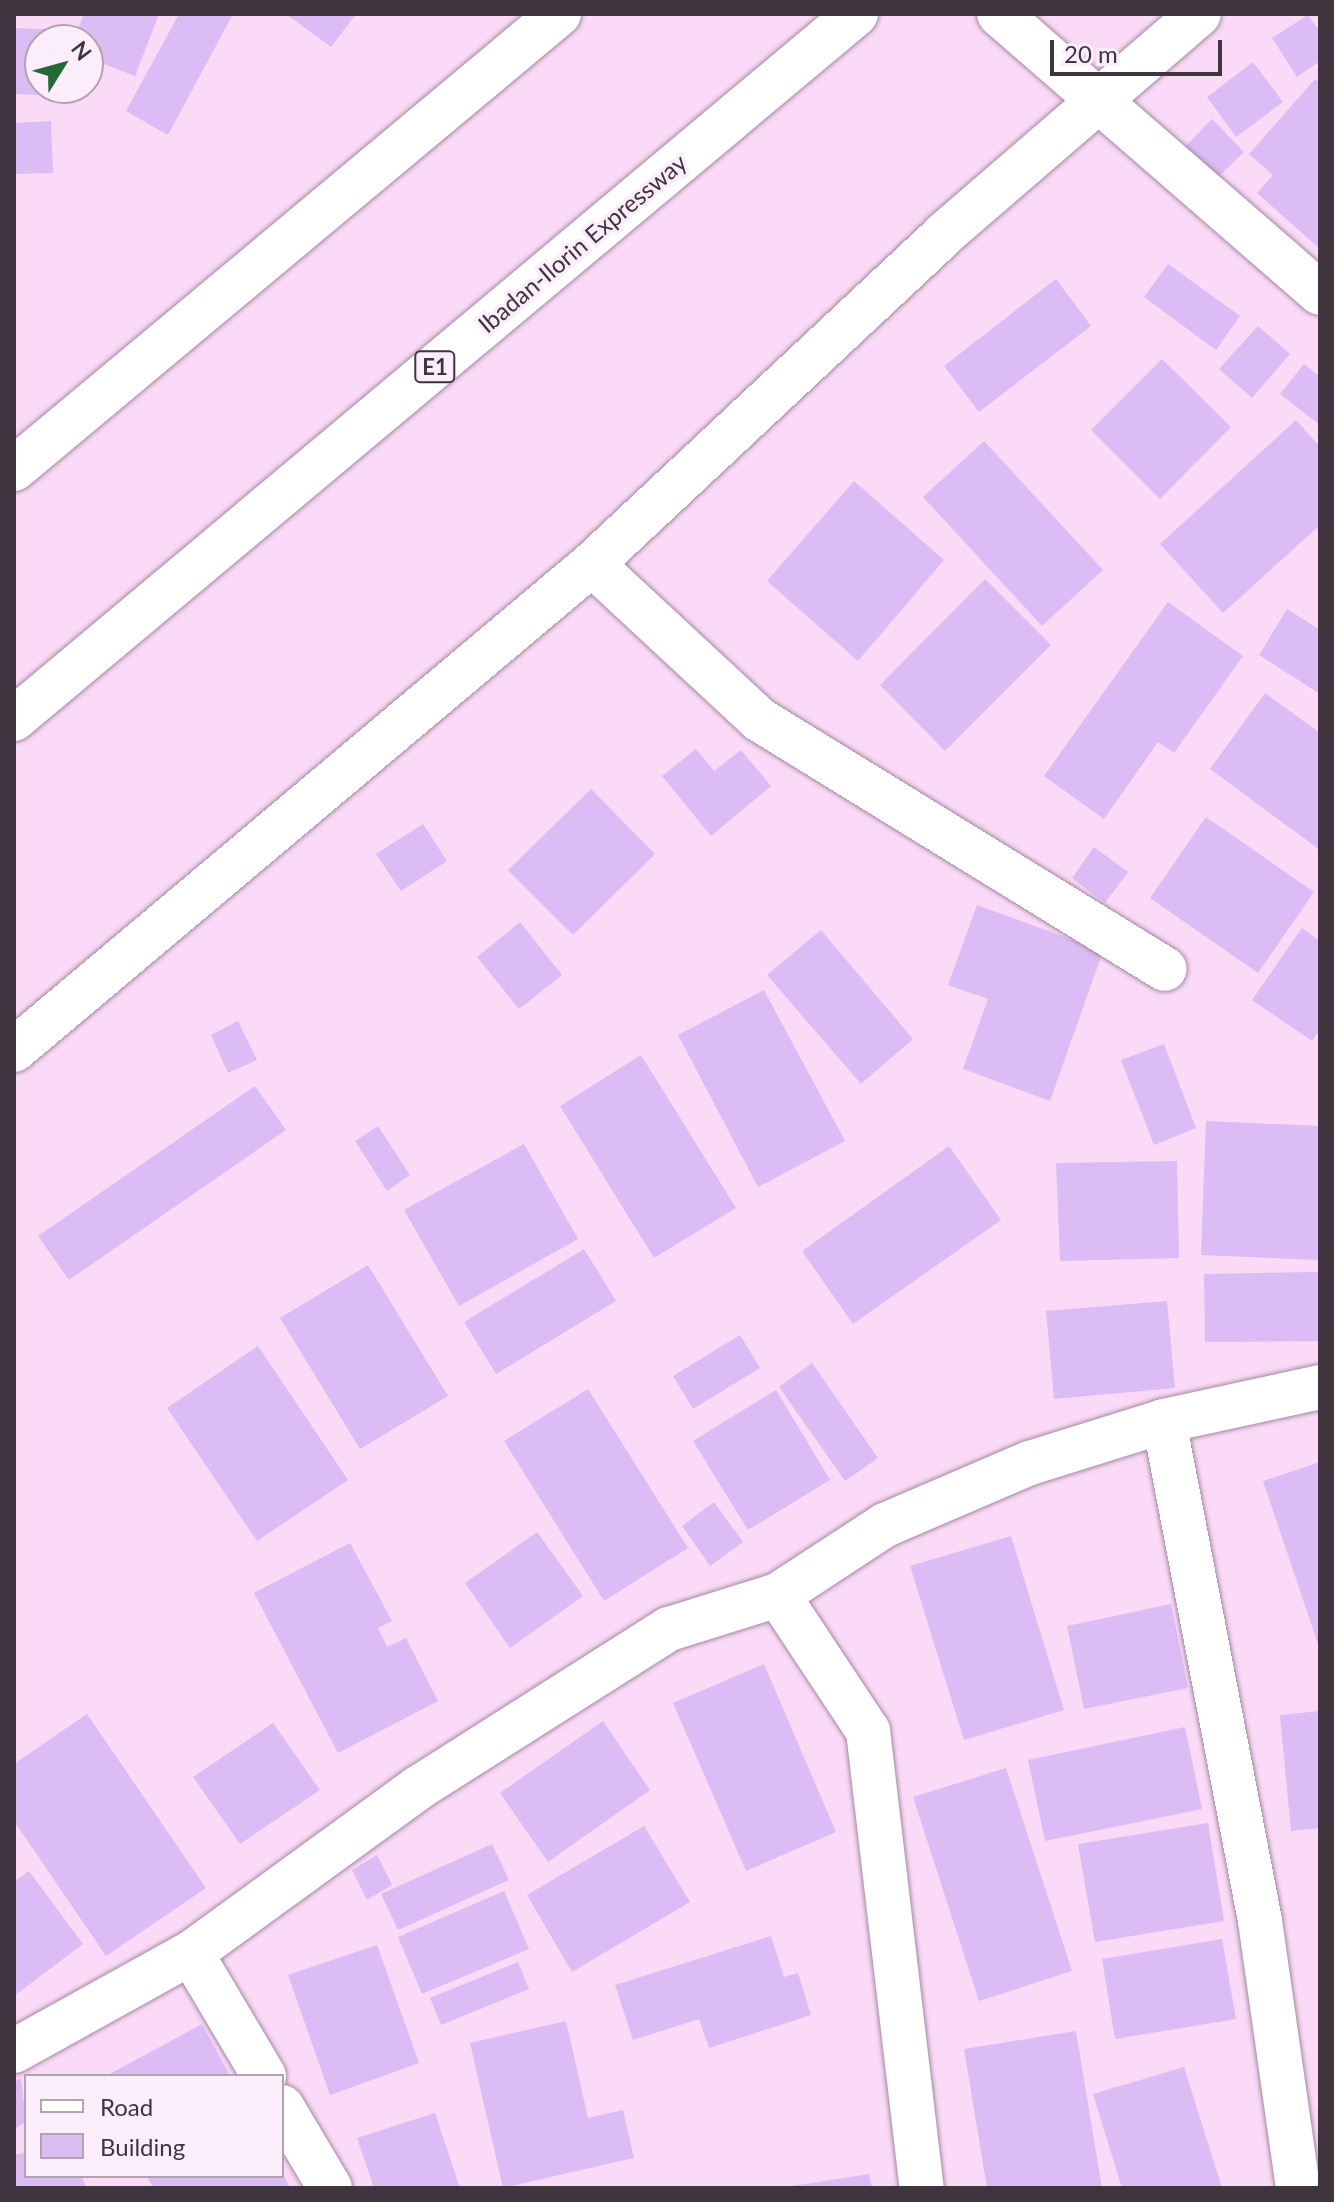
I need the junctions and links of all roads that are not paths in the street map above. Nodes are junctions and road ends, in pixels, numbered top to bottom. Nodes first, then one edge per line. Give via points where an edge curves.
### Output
1 (559, 14) edge
2 (856, 14) edge
3 (999, 14) edge
4 (1199, 14) edge
5 (1093, 101) junction
6 (1320, 293) edge
7 (14, 469) edge
8 (592, 564) junction
9 (14, 719) edge
10 (1164, 969) dead end
11 (14, 1050) edge
12 (1320, 1387) edge
13 (1164, 1421) junction
14 (778, 1595) junction
15 (191, 1953) junction
16 (14, 2051) edge
17 (263, 2074) edge
18 (284, 2110) edge
19 (330, 2188) edge
20 (922, 2188) edge
21 (1298, 2188) edge

1 - 7 main road
2 - 9 main road, Ibadan-Ilorin Expressway / E1
3 - 5 main road
4 - 5 main road
5 - 6 main road
5 - 8 main road
8 - 10 main road via 760,720
8 - 11 main road
12 - 13 main road
13 - 14 main road via 1030,1463 885,1525
13 - 21 main road via 1260,1921
14 - 15 main road via 669,1629 418,1788
14 - 20 main road via 868,1731
15 - 16 main road
15 - 17 main road
18 - 19 main road

